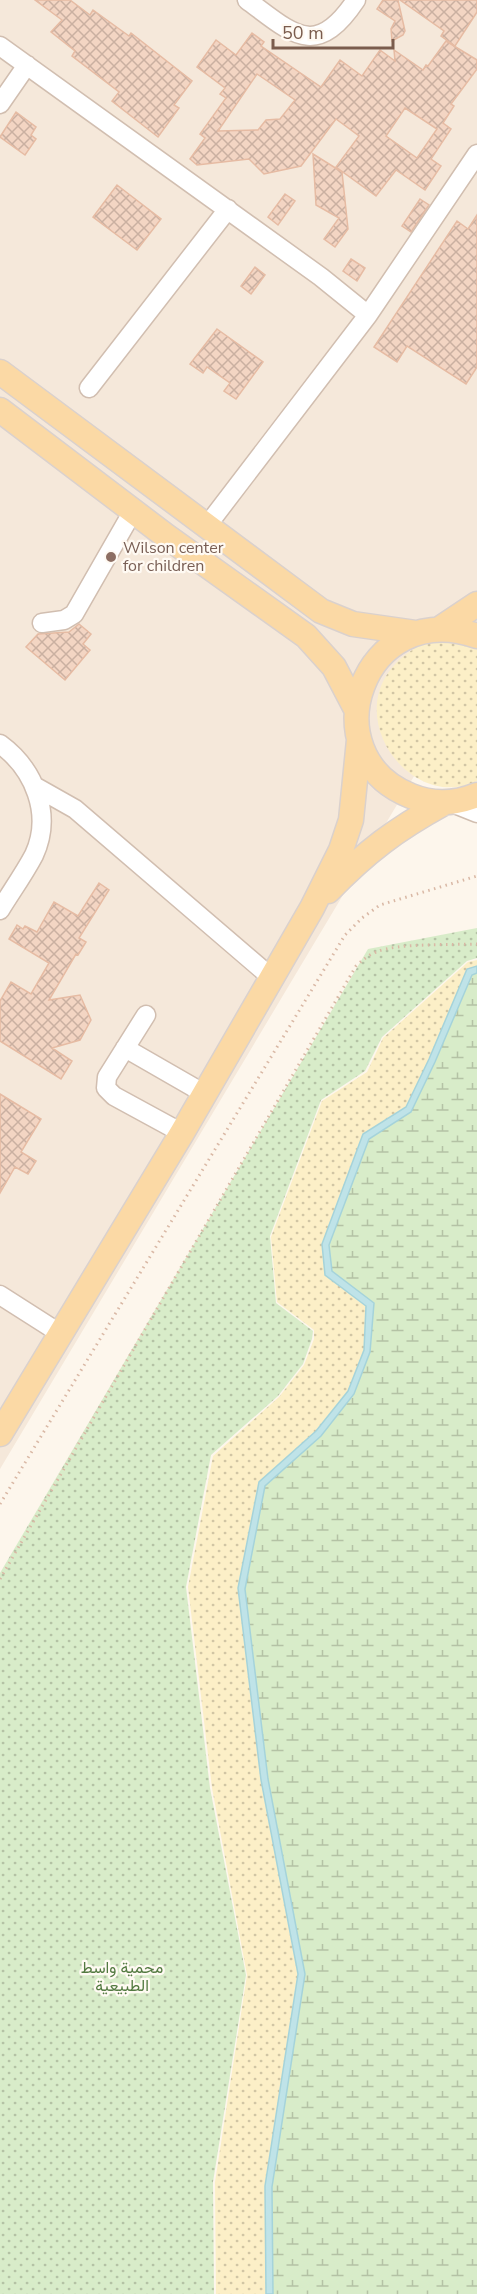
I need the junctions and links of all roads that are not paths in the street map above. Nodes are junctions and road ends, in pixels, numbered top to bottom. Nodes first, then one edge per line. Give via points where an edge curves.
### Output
1 (247, 0) edge
2 (356, 0) edge
3 (0, 46) edge
4 (27, 65) junction
5 (0, 104) edge
6 (477, 154) edge
7 (228, 209) junction
8 (368, 315) junction
9 (0, 372) edge
10 (89, 388) dead end
11 (0, 410) edge
12 (83, 473) junction
13 (174, 503) junction
14 (133, 511) junction
15 (206, 527) junction
16 (477, 604) edge
17 (42, 623) dead end
18 (441, 628) junction
19 (416, 633) junction
20 (477, 636) edge
21 (356, 709) junction
22 (360, 741) junction
23 (0, 744) edge
24 (36, 787) junction
25 (477, 795) edge
26 (448, 803) junction
27 (477, 813) edge
28 (312, 908) junction
29 (0, 910) edge
30 (272, 978) junction
31 (146, 1014) dead end
32 (125, 1048) junction
33 (205, 1094) junction
34 (182, 1133) junction
35 (0, 1295) edge
36 (61, 1334) junction
37 (0, 1434) edge

1 - 2 street via 289,31 312,36 334,28
3 - 4 street
4 - 5 street
4 - 7 street
6 - 8 street
7 - 8 street
7 - 10 street
8 - 15 street
9 - 13 main road
11 - 12 main road
12 - 13 main road via 110,480 154,511 165,511
12 - 14 main road
13 - 15 main road
14 - 17 street via 74,614 64,620
14 - 21 main road via 311,641 334,667
15 - 19 main road via 321,611 353,624
16 - 18 main road
18 - 19 main road
18 - 20 main road
19 - 21 main road via 381,654 364,680
21 - 22 main road
22 - 26 main road via 369,761 392,786 422,801
22 - 28 main road via 351,820 341,850
23 - 24 street via 19,760
24 - 29 street via 39,838 34,854
24 - 30 street via 75,809
25 - 26 main road
26 - 27 street
26 - 28 main road via 407,823 369,851
28 - 30 main road
30 - 33 main road
31 - 32 street
32 - 33 street
32 - 34 street via 106,1081 108,1091
33 - 34 main road
34 - 36 main road
35 - 36 street
36 - 37 main road

